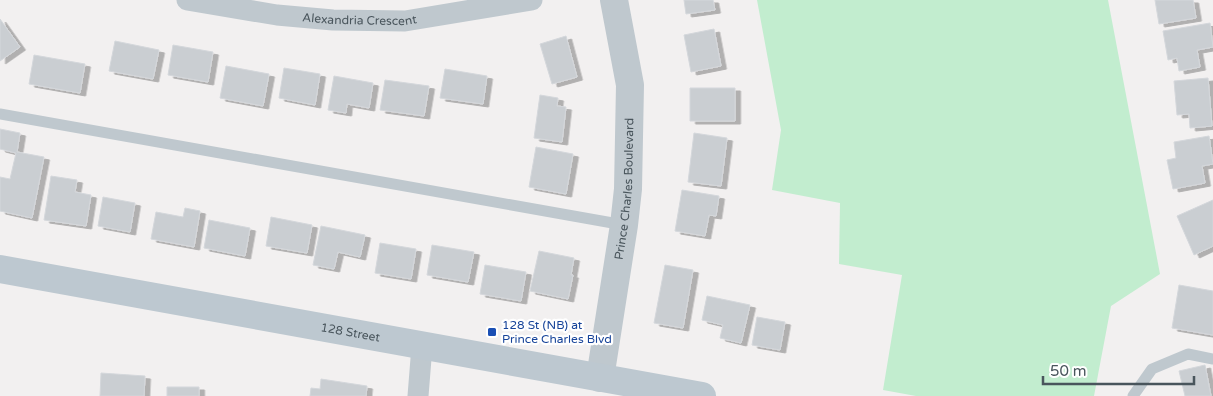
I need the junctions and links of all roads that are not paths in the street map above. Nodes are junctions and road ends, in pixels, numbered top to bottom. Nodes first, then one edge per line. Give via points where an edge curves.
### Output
1 (187, 0) edge
2 (532, 0) edge
3 (614, 0) edge
4 (0, 114) edge
5 (624, 225) junction
6 (0, 269) edge
7 (422, 346) junction
8 (1213, 359) edge
9 (600, 378) junction
10 (418, 396) edge
11 (702, 396) edge
12 (1133, 396) edge

1 - 2 street, Alexandria Crescent via 314,19 405,21
3 - 5 street, Prince Charles Boulevard via 630,85
4 - 5 lane
5 - 9 street, Prince Charles Boulevard
6 - 7 main road, 128 Street
7 - 9 main road, 128 Street
7 - 10 street
8 - 12 lane via 1188,354 1152,369
9 - 11 main road, 128 Street

